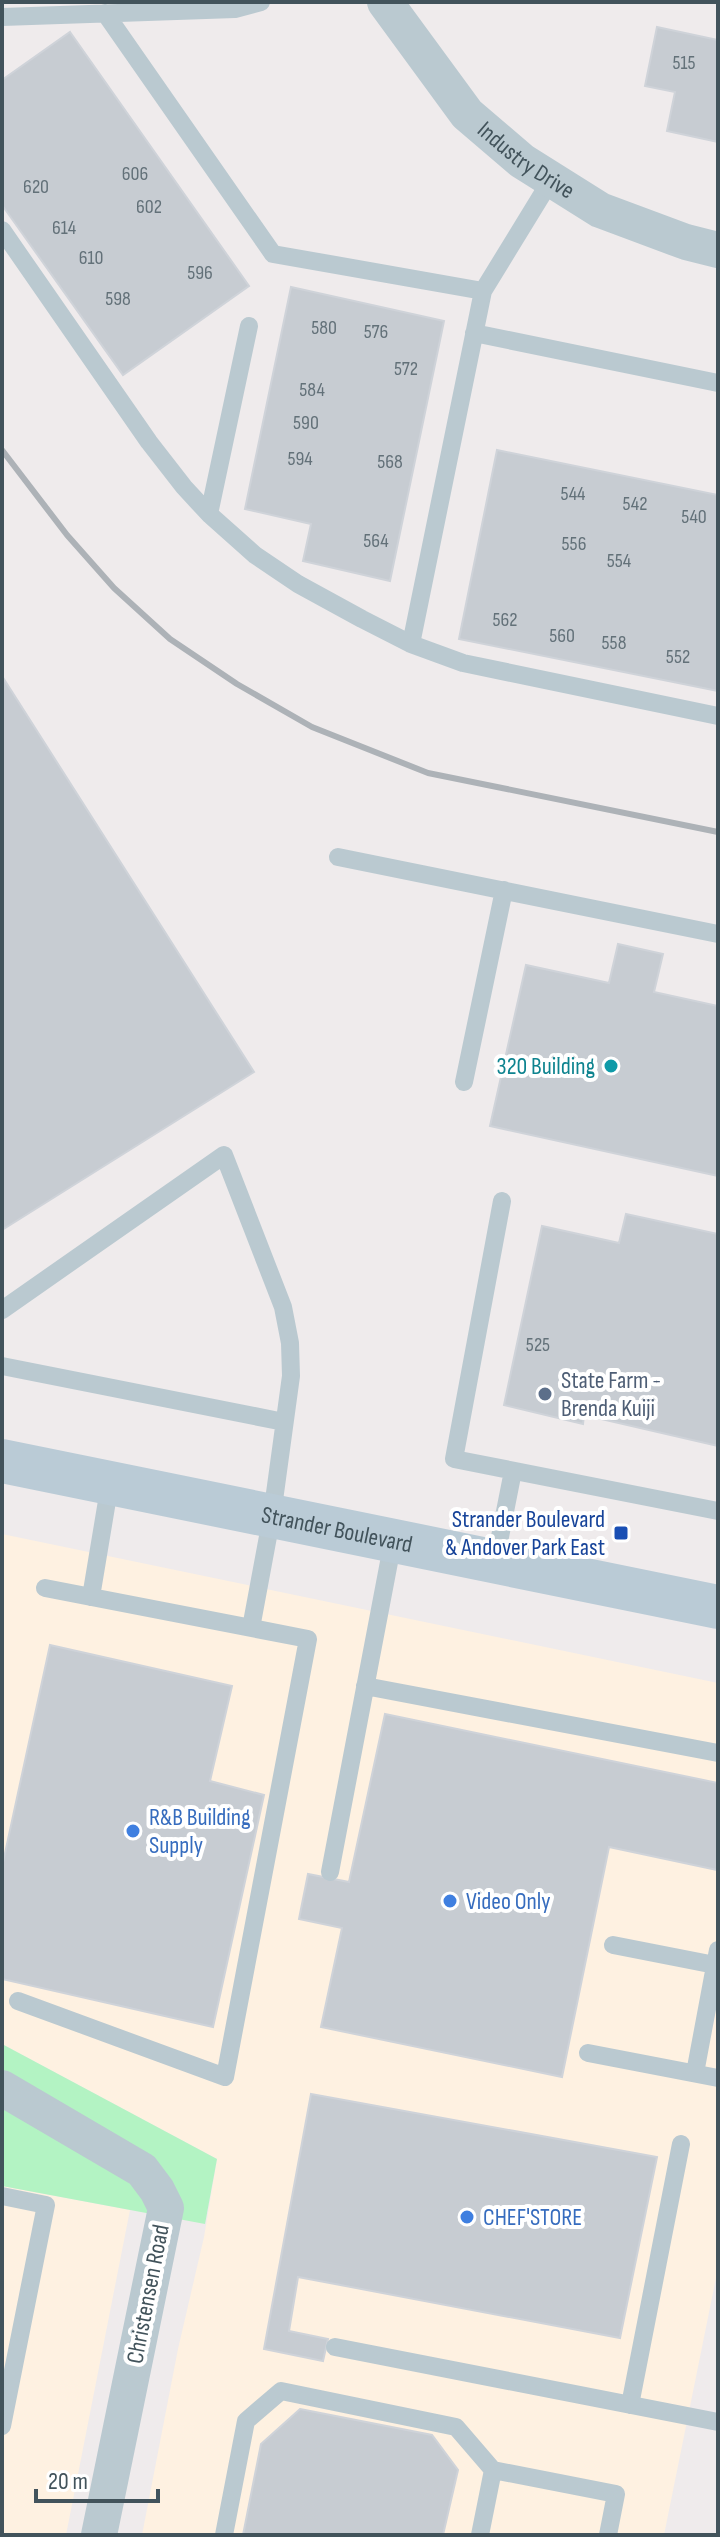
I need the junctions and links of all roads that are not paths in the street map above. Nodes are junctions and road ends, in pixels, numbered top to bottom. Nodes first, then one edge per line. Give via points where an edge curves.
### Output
1 (261, 2) edge
2 (387, 3) edge
3 (105, 13) junction
4 (2, 17) edge
5 (551, 180) junction
6 (2, 230) edge
7 (718, 250) edge
8 (483, 291) junction
9 (249, 326) dead end
10 (474, 333) junction
11 (718, 383) edge
12 (209, 514) junction
13 (411, 644) junction
14 (718, 716) edge
15 (338, 857) dead end
16 (504, 890) junction
17 (718, 934) edge
18 (464, 1082) dead end
19 (502, 1201) dead end
20 (2, 1310) edge
21 (2, 1366) edge
22 (284, 1422) junction
23 (2, 1461) edge
24 (513, 1471) junction
25 (110, 1483) junction
26 (718, 1511) edge
27 (272, 1515) junction
28 (393, 1540) junction
29 (495, 1562) junction
30 (45, 1588) dead end
31 (91, 1597) junction
32 (718, 1607) edge
33 (251, 1628) junction
34 (365, 1686) junction
35 (718, 1753) edge
36 (330, 1872) dead end
37 (613, 1945) dead end
38 (717, 1957) edge
39 (18, 2001) dead end
40 (588, 2053) dead end
41 (695, 2073) junction
42 (718, 2078) edge
43 (2, 2088) edge
44 (681, 2144) dead end
45 (2, 2196) edge
46 (335, 2347) dead end
47 (630, 2405) junction
48 (718, 2422) edge
49 (2, 2426) edge
50 (493, 2470) junction
51 (99, 2535) edge
52 (224, 2535) edge
53 (480, 2535) edge
54 (608, 2535) edge

1 - 3 lane via 235,9
2 - 5 street, Industry Drive via 467,114
3 - 4 lane
3 - 8 lane via 273,254
5 - 7 street, Industry Drive via 600,210
5 - 8 lane
6 - 12 lane via 149,442
8 - 10 lane
9 - 12 lane
10 - 11 lane
10 - 13 lane
12 - 13 lane via 298,584
13 - 14 lane via 463,663
15 - 16 lane
16 - 17 lane
16 - 18 lane
19 - 24 lane via 454,1459
20 - 22 lane via 224,1155 283,1307 291,1376
21 - 22 lane
22 - 27 lane
23 - 25 main road, Strander Boulevard
24 - 26 lane
24 - 29 lane
25 - 27 main road, Strander Boulevard
25 - 31 lane
27 - 28 main road, Strander Boulevard
27 - 33 lane
28 - 29 main road, Strander Boulevard
28 - 34 lane
29 - 32 main road, Strander Boulevard
30 - 31 lane
31 - 33 lane
33 - 39 lane via 308,1639 225,2077
34 - 35 lane
34 - 36 lane
37 - 38 lane
38 - 41 lane
40 - 41 lane
41 - 42 lane
43 - 51 street, Christensen Road via 142,2170 166,2208
44 - 47 lane
45 - 49 lane via 46,2205
46 - 47 lane
47 - 48 lane
50 - 52 lane via 456,2427 281,2391 246,2421
50 - 53 lane
50 - 54 lane via 616,2494

